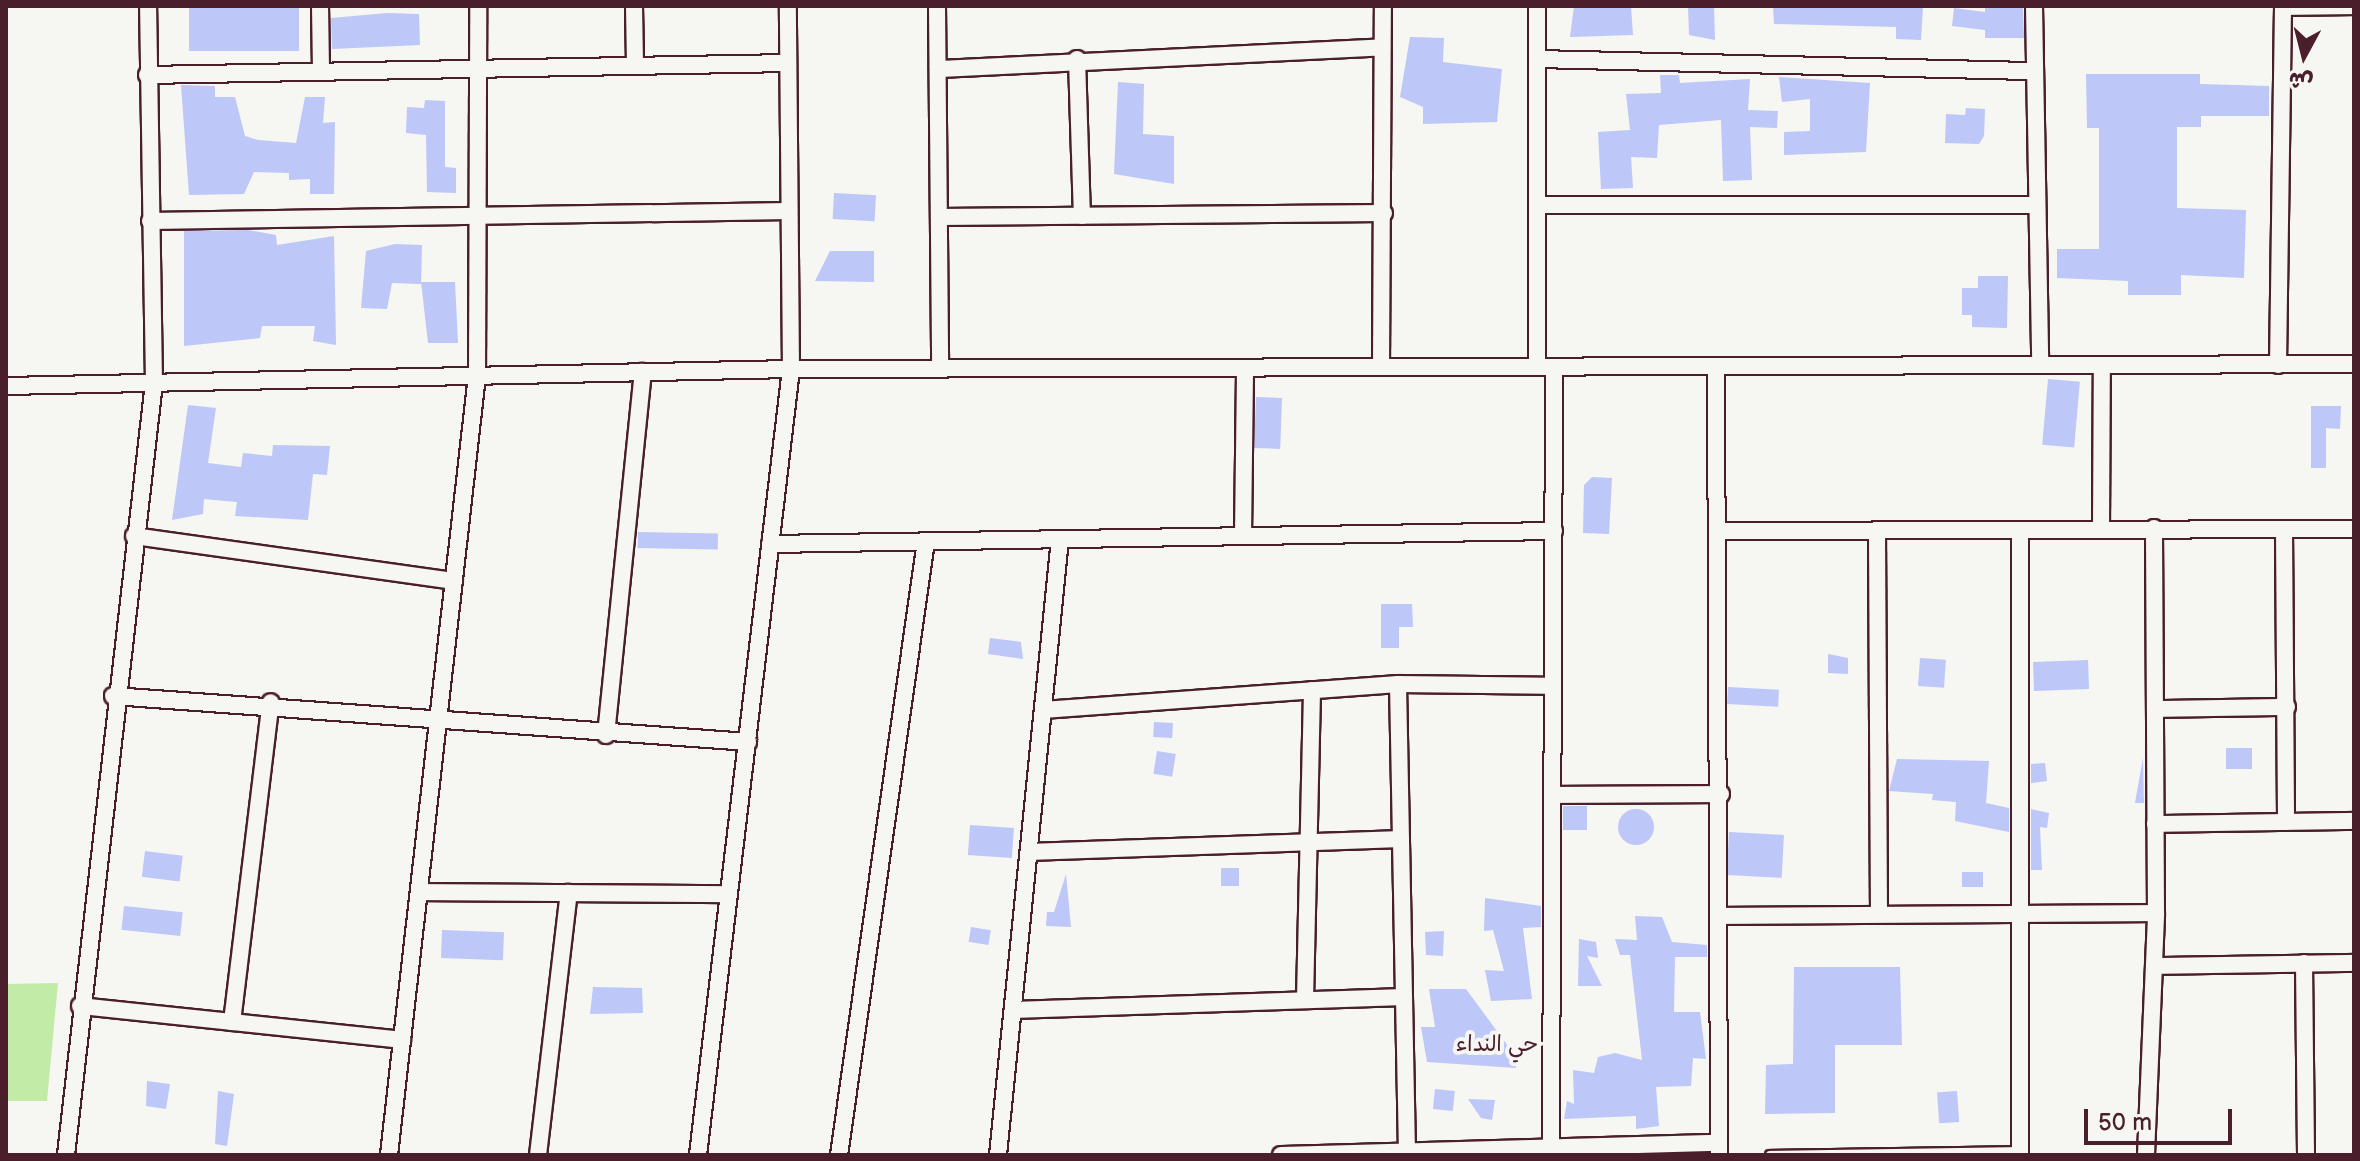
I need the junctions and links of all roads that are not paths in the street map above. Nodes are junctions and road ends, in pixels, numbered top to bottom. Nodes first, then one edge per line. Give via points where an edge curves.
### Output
1 (148, 6) edge
2 (320, 6) edge
3 (478, 6) edge
4 (634, 6) edge
5 (788, 6) edge
6 (937, 6) edge
7 (1383, 6) edge
8 (1537, 6) edge
9 (2034, 6) edge
10 (2283, 8) edge
11 (2354, 10) edge
12 (1381, 47) junction
13 (1077, 59) junction
14 (1537, 59) junction
15 (788, 63) junction
16 (635, 65) junction
17 (479, 66) junction
18 (938, 69) junction
19 (321, 70) junction
20 (2035, 71) junction
21 (147, 75) junction
22 (1537, 205) junction
23 (2037, 205) junction
24 (789, 211) junction
25 (1384, 213) junction
26 (476, 214) junction
27 (1082, 216) junction
28 (939, 217) junction
29 (150, 221) junction
30 (2354, 364) edge
31 (2040, 365) junction
32 (2102, 365) junction
33 (2278, 365) junction
34 (1716, 366) junction
35 (1381, 367) junction
36 (1546, 367) junction
37 (940, 368) junction
38 (1245, 368) junction
39 (791, 369) junction
40 (643, 372) junction
41 (477, 375) junction
42 (154, 383) junction
43 (6, 386) edge
44 (2154, 528) junction
45 (2101, 529) junction
46 (2284, 529) junction
47 (2354, 529) edge
48 (2020, 530) junction
49 (1554, 531) junction
50 (1717, 531) junction
51 (1877, 533) junction
52 (134, 536) junction
53 (1243, 536) junction
54 (1060, 539) junction
55 (926, 541) junction
56 (770, 544) junction
57 (454, 581) junction
58 (1398, 684) junction
59 (1553, 686) junction
60 (1312, 690) junction
61 (113, 696) junction
62 (271, 702) junction
63 (2287, 707) junction
64 (2156, 709) junction
65 (1043, 710) junction
66 (440, 720) junction
67 (606, 735) junction
68 (748, 742) junction
69 (1721, 794) junction
70 (1553, 795) junction
71 (2354, 821) edge
72 (2286, 822) junction
73 (2155, 824) junction
74 (1401, 839) junction
75 (1309, 843) junction
76 (1029, 852) junction
77 (419, 892) junction
78 (569, 893) junction
79 (729, 894) junction
80 (1879, 913) junction
81 (2156, 913) junction
82 (2019, 914) junction
83 (1720, 916) junction
84 (2304, 963) junction
85 (2354, 963) edge
86 (2154, 966) junction
87 (1404, 997) junction
88 (1305, 1000) junction
89 (80, 1006) junction
90 (1013, 1010) junction
91 (232, 1022) junction
92 (402, 1040) junction
93 (1551, 1149) junction
94 (1719, 1149) edge
95 (1407, 1152) junction
96 (2020, 1153) edge
97 (66, 1155) edge
98 (389, 1155) edge
99 (538, 1155) edge
100 (698, 1155) edge
101 (839, 1155) edge
102 (998, 1155) edge
103 (1281, 1155) edge
104 (1770, 1155) edge
105 (2146, 1155) edge
106 (2306, 1155) edge

1 - 21 street
2 - 19 street
3 - 17 street
4 - 16 street
5 - 15 street
6 - 18 street
7 - 12 street
8 - 14 street
9 - 20 street
10 - 11 lane
10 - 33 street
12 - 13 street
12 - 25 street
13 - 18 street
13 - 27 street
14 - 20 street
14 - 22 street
15 - 16 street
15 - 24 street
16 - 17 street
17 - 19 street
17 - 26 street
18 - 28 street
19 - 21 street
20 - 23 street
21 - 29 street
22 - 23 street
22 - 36 street
23 - 31 street
24 - 26 street
24 - 39 street
25 - 27 street
25 - 35 street
26 - 29 street
26 - 41 street
27 - 28 street
28 - 37 street
29 - 42 street
30 - 33 street
31 - 32 street
31 - 34 street
32 - 33 street
32 - 45 street
34 - 36 street
34 - 50 street
35 - 36 street
35 - 38 street
36 - 49 street
37 - 38 street
37 - 39 street
38 - 53 street
39 - 40 street
39 - 56 street
40 - 41 street
40 - 67 street
41 - 42 street
41 - 57 street
42 - 43 street
42 - 52 street
44 - 45 street
44 - 46 street
44 - 64 street
45 - 48 street
46 - 47 street
46 - 63 street
48 - 51 street
48 - 82 street
49 - 53 street
49 - 59 street
50 - 51 street
50 - 69 street
51 - 80 street
52 - 57 street
52 - 61 street
53 - 54 street
54 - 55 street
54 - 65 street
55 - 56 street
55 - 101 street
56 - 68 street
57 - 66 street
58 - 59 street
58 - 60 street
58 - 74 street
59 - 70 street
60 - 65 street
60 - 75 street
61 - 62 street
61 - 89 street
62 - 66 street
62 - 91 street
63 - 64 street
63 - 72 street
64 - 73 street
65 - 76 street
66 - 67 street
66 - 77 street
67 - 68 street
68 - 79 street
69 - 70 street
69 - 83 street
70 - 93 street
71 - 72 street
72 - 73 street
73 - 81 street
74 - 75 street
74 - 87 street
75 - 76 street
75 - 88 street
76 - 90 street
77 - 78 street
77 - 92 street
78 - 79 street
78 - 99 street
79 - 100 street
80 - 82 street
80 - 83 street
81 - 82 street
81 - 86 street
82 - 96 street
83 - 94 street
84 - 85 street
84 - 86 street
84 - 106 street
86 - 105 street
87 - 88 street
87 - 95 street
88 - 90 street
89 - 91 street
89 - 97 street
90 - 102 street
91 - 92 street
92 - 98 street
93 - 94 street
93 - 95 street
95 - 103 street
96 - 104 lane

